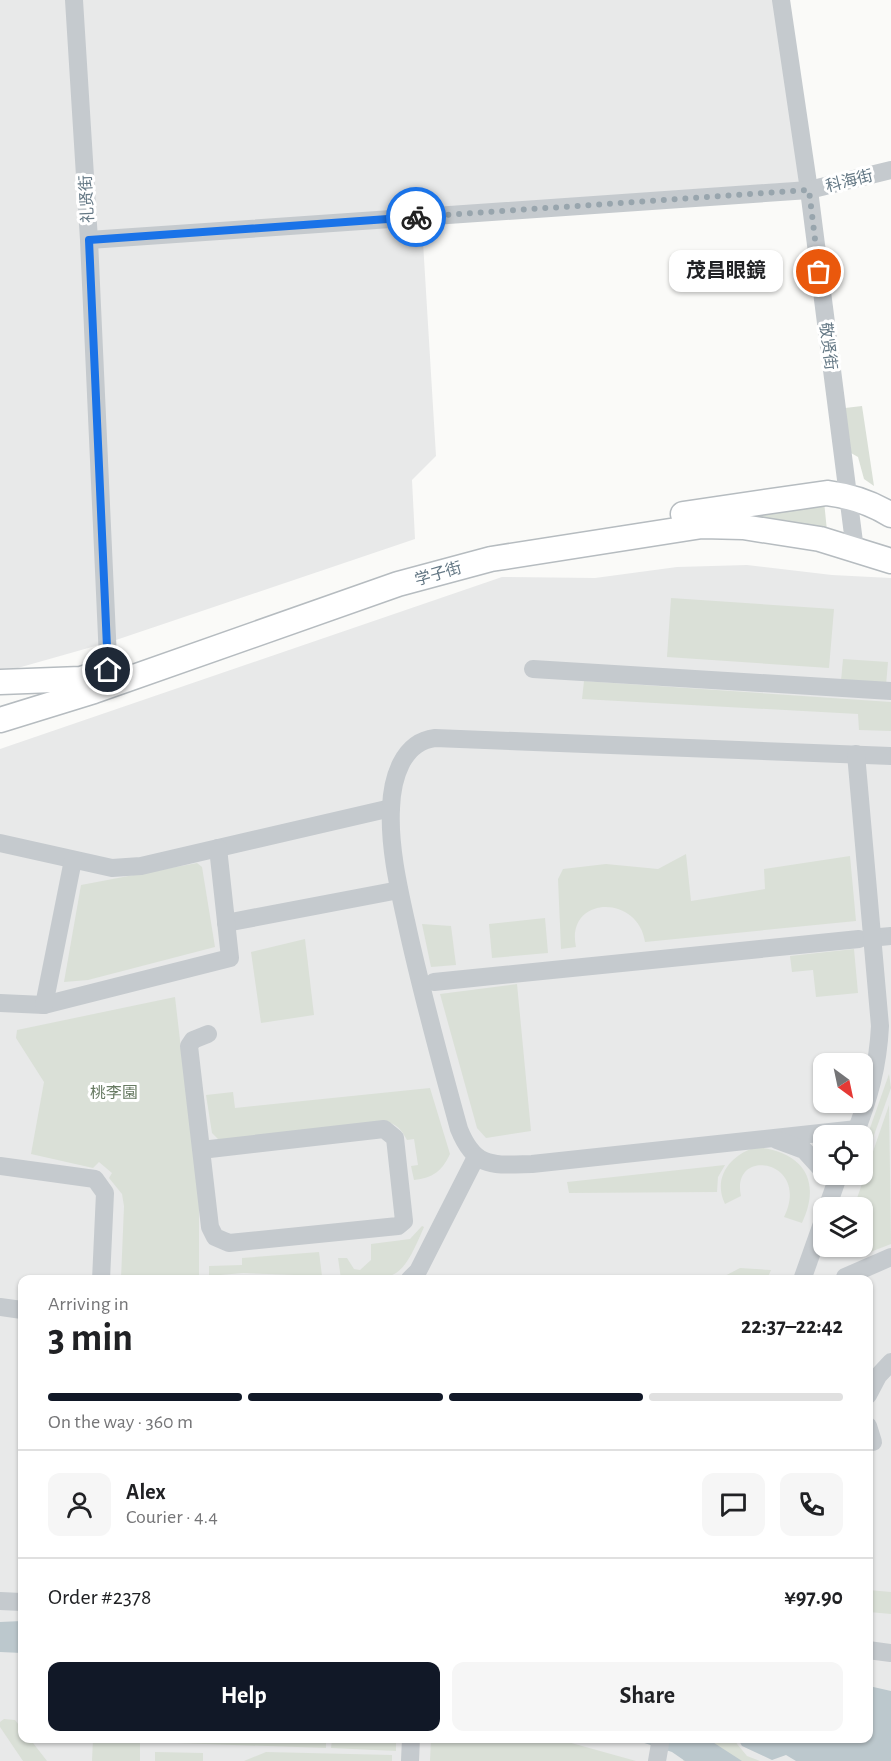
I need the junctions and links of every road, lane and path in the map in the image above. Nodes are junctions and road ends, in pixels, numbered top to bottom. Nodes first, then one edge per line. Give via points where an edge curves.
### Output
1 (74, 0) edge
2 (781, 0) edge
3 (891, 170) edge
4 (809, 190) junction
5 (89, 240) junction
6 (848, 495) junction
7 (891, 515) edge
8 (855, 550) junction
9 (891, 561) edge
10 (533, 669) dead end
11 (108, 678) junction
12 (0, 682) edge
13 (82, 686) junction
14 (891, 692) edge
15 (0, 694) edge
16 (0, 709) edge
17 (0, 720) edge
18 (856, 754) junction
19 (891, 756) edge
20 (390, 808) junction
21 (0, 843) edge
22 (218, 848) junction
23 (73, 860) junction
24 (399, 890) junction
25 (226, 923) junction
26 (859, 939) dead end
27 (434, 982) dead end
28 (0, 1003) edge
29 (44, 1005) junction
30 (208, 1034) dead end
31 (859, 1125) edge
32 (813, 1135) edge
33 (769, 1138) junction
34 (201, 1150) junction
35 (476, 1157) junction
36 (813, 1160) edge
37 (0, 1166) edge
38 (813, 1249) edge
39 (891, 1257) edge
40 (101, 1275) edge
41 (416, 1275) edge
42 (804, 1275) edge
43 (850, 1275) edge
44 (0, 1307) edge
45 (18, 1309) edge
46 (891, 1362) edge
47 (873, 1386) edge
48 (0, 1601) edge
49 (18, 1602) edge
50 (873, 1651) edge
51 (891, 1653) edge
52 (411, 1743) edge
53 (410, 1761) edge

1 - 5 street, 礼贤街
2 - 4 street, 敬贤街
3 - 4 street, 科海街
4 - 5 street, 科海街
4 - 6 street, 敬贤街
5 - 11 street, 礼贤街
6 - 7 main road, 学子街
6 - 8 street, 敬贤街
6 - 11 main road, 学子街 via 814,494 481,546 384,574
8 - 9 main road, 学子街
8 - 11 main road, 学子街 via 809,537 743,527 702,526 491,559 398,584
10 - 14 street
11 - 13 main road, 学子街
12 - 13 main road, 学子街
13 - 15 main road
13 - 16 main road
13 - 17 main road, 学子街
18 - 19 street
18 - 20 street via 428,739 413,746 399,766
18 - 31 street via 879,1026 879,1060
20 - 22 street
20 - 24 street
21 - 23 street
22 - 23 street via 122,868
22 - 25 street
23 - 29 street
24 - 25 street
24 - 35 street via 459,1129
25 - 29 street via 230,958
26 - 27 street
28 - 29 street
30 - 34 street via 189,1046
32 - 33 street
33 - 35 street via 532,1164 493,1165
33 - 36 street via 804,1150
34 - 34 street via 210,1227 221,1241 398,1226 404,1221 395,1138 384,1129
35 - 41 street
37 - 40 street via 95,1179 105,1193
38 - 42 street
39 - 43 street
44 - 45 street
46 - 47 street
48 - 49 street
50 - 51 street
52 - 53 street

